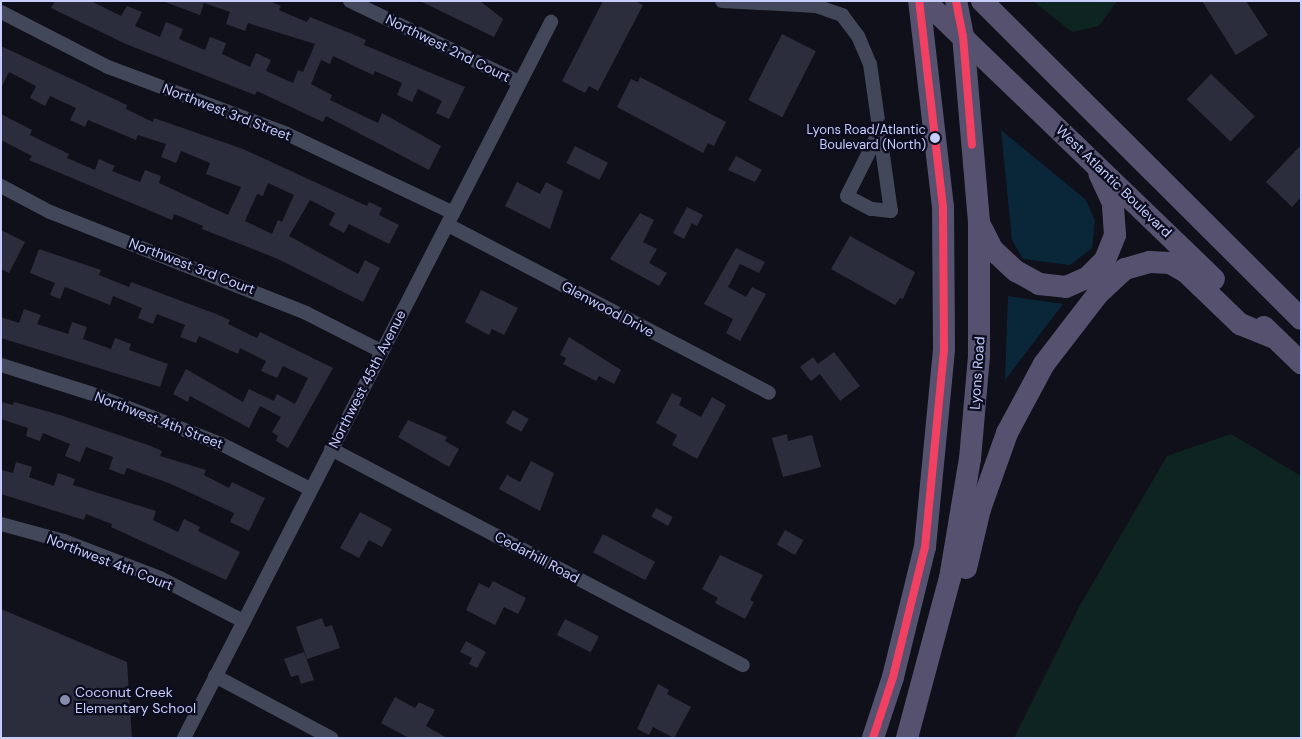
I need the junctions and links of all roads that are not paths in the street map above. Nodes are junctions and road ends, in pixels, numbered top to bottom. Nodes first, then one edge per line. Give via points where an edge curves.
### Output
1 (350, 1) edge
2 (722, 1) edge
3 (919, 1) edge
4 (925, 1) edge
5 (956, 1) edge
6 (982, 1) edge
7 (1, 12) edge
8 (552, 22) dead end
9 (963, 36) junction
10 (519, 82) junction
11 (880, 132) junction
12 (1093, 161) junction
13 (1, 186) edge
14 (450, 219) junction
15 (979, 222) junction
16 (1301, 319) edge
17 (1275, 338) junction
18 (381, 351) junction
19 (1301, 363) edge
20 (1, 365) edge
21 (769, 393) dead end
22 (331, 449) junction
23 (310, 489) junction
24 (1, 524) edge
25 (243, 621) junction
26 (743, 665) dead end
27 (215, 676) junction
28 (184, 738) edge
29 (331, 738) edge
30 (873, 738) edge
31 (907, 738) edge
32 (911, 738) edge

1 - 10 street, Northwest 2nd Court
2 - 11 street via 816,6 842,16 858,36 870,64
3 - 30 main road via 943,207 944,349 924,547 893,677
4 - 9 main road, West Atlantic Boulevard
5 - 9 main road, Lyons Road
6 - 16 main road
7 - 14 street, Northwest 3rd Street via 108,67 287,134
8 - 10 street, Northwest 45th Avenue
9 - 12 main road, West Atlantic Boulevard
9 - 15 main road, Lyons Road
10 - 14 street, Northwest 45th Avenue
11 - 11 street via 889,201 890,211 871,209 847,196
12 - 15 main road via 1113,203 1115,235 1105,260 1088,277 1066,286 1039,284 1016,271 992,250
12 - 17 main road, West Atlantic Boulevard
13 - 18 street, Northwest 3rd Court via 50,212 289,305
14 - 18 street, Northwest 45th Avenue
14 - 21 street, Glenwood Drive
15 - 31 main road, Lyons Road via 979,347 970,459 950,578
17 - 19 main road, West Atlantic Boulevard
17 - 32 main road via 1240,324 1187,273 1170,264 1150,262 1125,269 1098,294 1044,364 1006,434 980,509 930,716
18 - 22 street, Northwest 45th Avenue
20 - 23 street, Northwest 4th Street via 90,393 221,444
22 - 23 street, Northwest 45th Avenue
22 - 26 street, Cedarhill Road
23 - 25 street, Northwest 45th Avenue
24 - 25 street, Northwest 4th Court via 64,541 160,578
25 - 27 street, Northwest 45th Avenue
27 - 28 street, Northwest 45th Avenue
27 - 29 street

